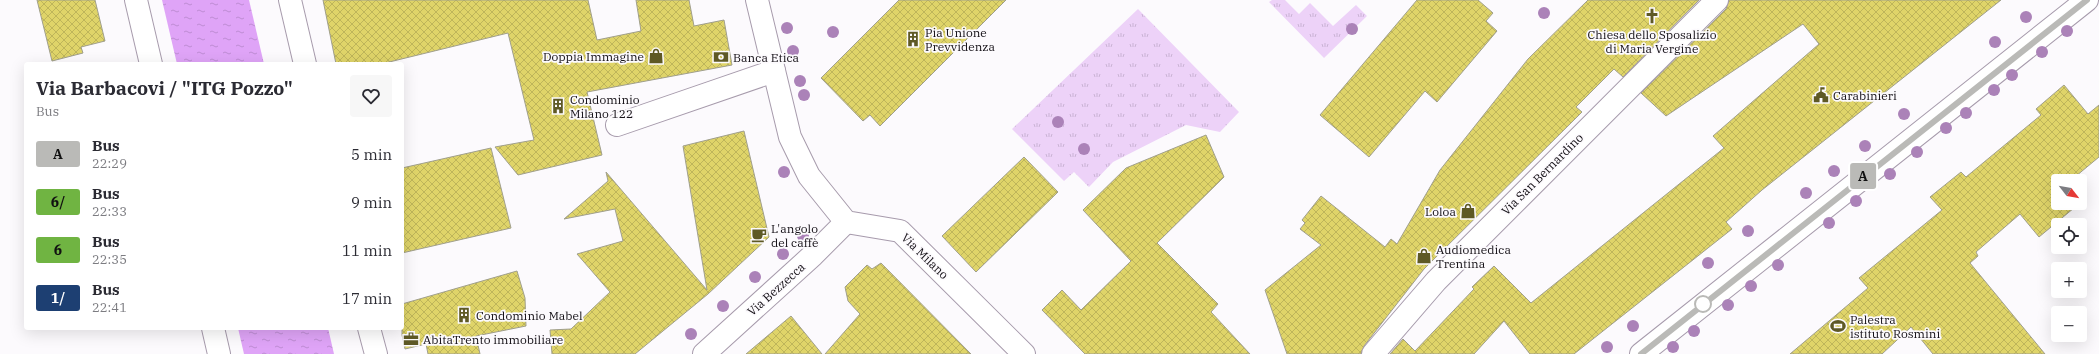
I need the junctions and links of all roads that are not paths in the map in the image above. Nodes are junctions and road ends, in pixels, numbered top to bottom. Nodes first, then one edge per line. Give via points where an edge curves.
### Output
1 (136, 0) edge
2 (290, 0) edge
3 (757, 0) edge
4 (1717, 0) edge
5 (2087, 0) edge
6 (151, 62) edge
7 (305, 62) edge
8 (774, 71) junction
9 (616, 126) dead end
10 (846, 222) junction
11 (213, 330) edge
12 (370, 330) edge
13 (219, 354) edge
14 (376, 354) edge
15 (704, 354) edge
16 (1024, 354) edge
17 (1373, 354) edge
18 (1641, 354) edge

1 - 6 street
2 - 7 street
3 - 8 street
4 - 17 street, Via San Bernardino via 1436,281
5 - 18 street
8 - 9 street
8 - 10 street via 790,137 809,176
10 - 15 street, Via Bezzecca
10 - 16 street, Via Milano via 900,231
11 - 13 street
12 - 14 street

